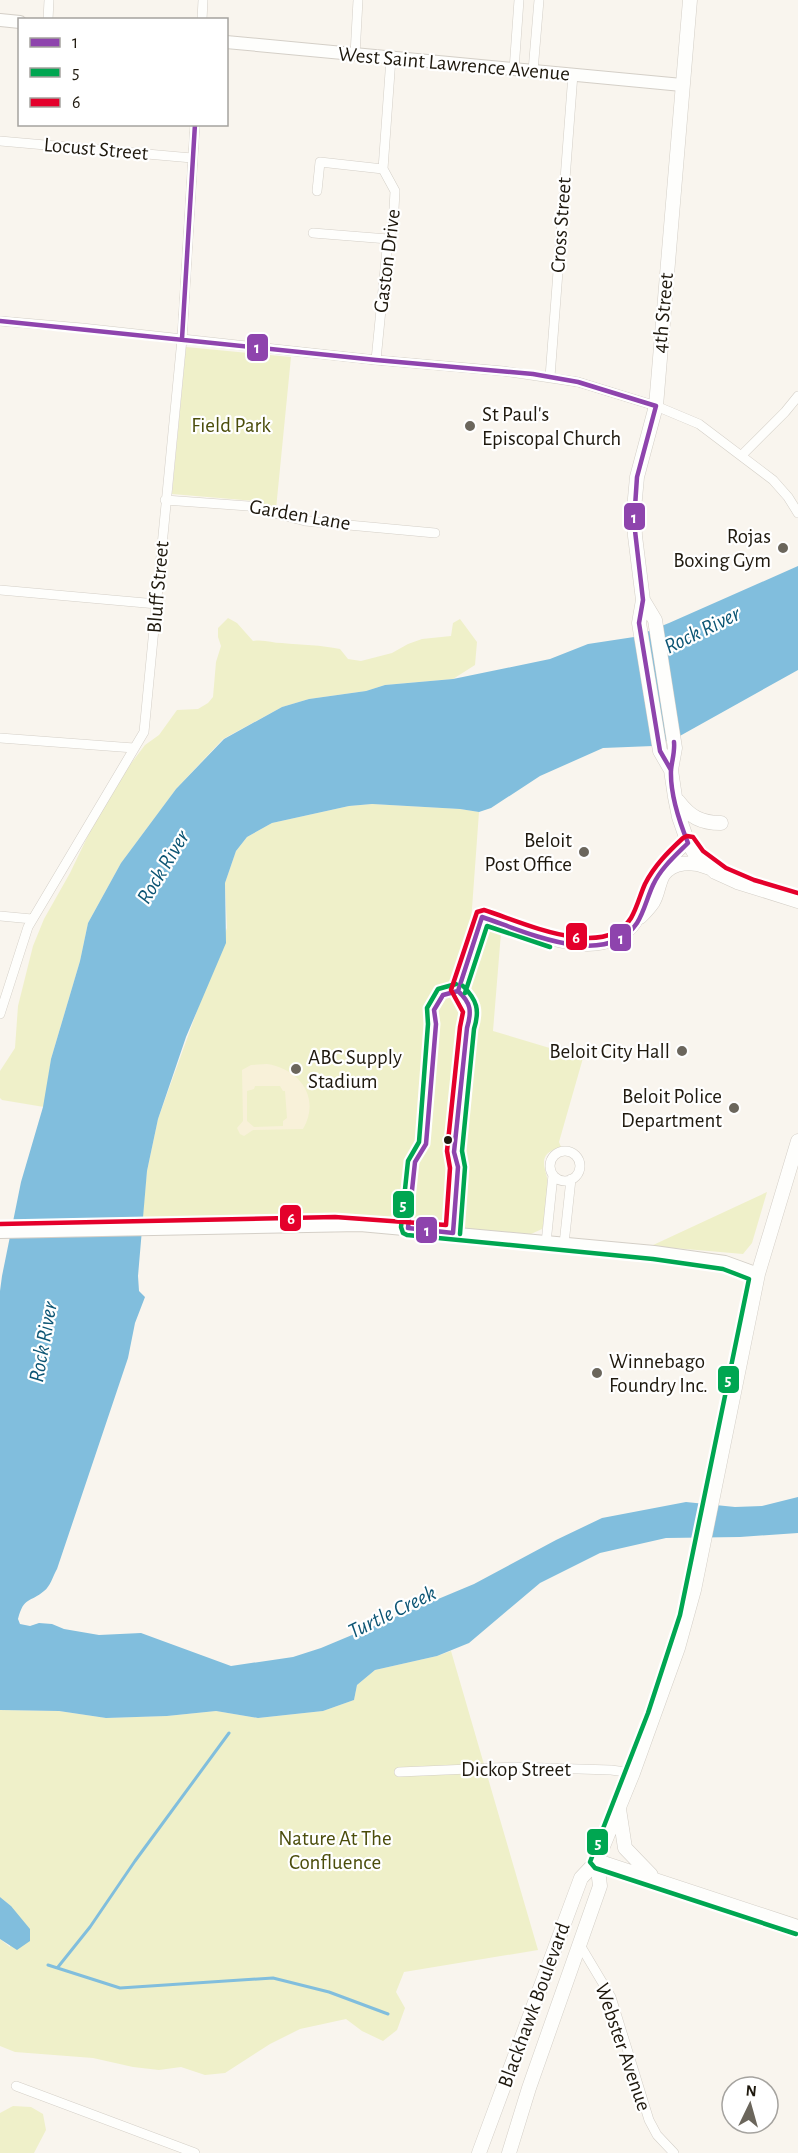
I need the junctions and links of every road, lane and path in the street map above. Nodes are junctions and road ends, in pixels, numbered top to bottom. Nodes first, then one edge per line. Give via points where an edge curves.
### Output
1 (50, 0) edge
2 (203, 0) edge
3 (358, 0) edge
4 (519, 0) edge
5 (539, 0) edge
6 (690, 0) edge
7 (48, 18) edge
8 (202, 18) edge
9 (0, 20) edge
10 (18, 22) edge
11 (228, 42) edge
12 (355, 55) junction
13 (391, 58) junction
14 (514, 70) junction
15 (532, 71) junction
16 (573, 74) junction
17 (682, 85) junction
18 (195, 126) edge
19 (0, 141) edge
20 (192, 158) junction
21 (383, 169) junction
22 (317, 191) dead end
23 (313, 232) dead end
24 (388, 239) junction
25 (0, 321) edge
26 (182, 339) junction
27 (376, 360) junction
28 (550, 376) junction
29 (798, 396) edge
30 (656, 406) junction
31 (742, 455) junction
32 (165, 500) junction
33 (798, 513) edge
34 (435, 533) dead end
35 (0, 590) edge
36 (643, 600) junction
37 (157, 604) junction
38 (0, 738) edge
39 (134, 748) junction
40 (671, 770) junction
41 (675, 797) junction
42 (721, 823) dead end
43 (688, 843) junction
44 (710, 868) junction
45 (798, 901) edge
46 (0, 916) edge
47 (482, 917) dead end
48 (32, 919) junction
49 (637, 922) junction
50 (0, 1014) edge
51 (798, 1141) edge
52 (553, 1175) junction
53 (571, 1179) junction
54 (0, 1232) edge
55 (546, 1243) junction
56 (564, 1244) junction
57 (758, 1274) junction
58 (399, 1772) dead end
59 (633, 1773) junction
60 (619, 1807) junction
61 (597, 1861) junction
62 (655, 1879) junction
63 (798, 1927) edge
64 (580, 1945) junction
65 (16, 2086) dead end
66 (671, 2150) edge
67 (195, 2153) edge
68 (479, 2153) edge
69 (508, 2153) edge

1 - 7 street
2 - 8 street
3 - 12 street
4 - 14 street
5 - 15 street
6 - 17 main road, 4th Street
9 - 10 street
11 - 12 street, West Saint Lawrence Avenue
12 - 13 street, West Saint Lawrence Avenue
13 - 14 street, West Saint Lawrence Avenue
13 - 21 street, Gaston Drive
14 - 15 street, West Saint Lawrence Avenue
15 - 16 street, West Saint Lawrence Avenue
16 - 17 street, West Saint Lawrence Avenue
16 - 28 street, Cross Street
17 - 30 main road, 4th Street
18 - 20 street, Bluff Street
19 - 20 street, Locust Street
20 - 26 street, Bluff Street
21 - 22 street via 320,162
21 - 24 street, Gaston Drive via 395,191 393,226
23 - 24 street
24 - 27 street, Gaston Drive
25 - 26 street
26 - 27 street
26 - 32 street, Bluff Street
27 - 28 street
28 - 30 street
29 - 31 street
30 - 31 street via 699,424
30 - 36 main road, 4th Street via 637,477 634,510
31 - 33 street via 773,480
32 - 34 street, Garden Lane via 248,506 305,521
32 - 37 street, Bluff Street
35 - 37 street
36 - 40 main road, 4th Street via 639,623 660,751
36 - 40 main road via 655,620 675,748
37 - 39 street, Bluff Street via 146,725
38 - 39 street
39 - 48 street, Bluff Street
40 - 41 main road
41 - 42 main road via 694,818
41 - 43 main road
43 - 44 main road
43 - 49 street via 664,866
44 - 45 main road via 737,882
44 - 49 main road via 690,863 670,869 663,876 653,902
46 - 48 street
47 - 49 street via 565,944 588,947 623,936
48 - 50 street, Bluff Street
51 - 57 main road, Blackhawk Boulevard
52 - 53 street via 561,1181
52 - 53 street via 551,1161 566,1152 575,1156 579,1164 578,1173
52 - 55 street
53 - 56 street
54 - 55 street via 356,1224
55 - 56 street
56 - 57 street via 725,1262
57 - 59 main road, Blackhawk Boulevard via 694,1590 678,1648
58 - 59 street, Dickop Street via 514,1767
59 - 60 main road, Blackhawk Boulevard
60 - 61 main road, Blackhawk Boulevard
60 - 62 main road via 626,1848
61 - 62 main road
61 - 64 main road, Blackhawk Boulevard via 600,1886
61 - 68 main road, Blackhawk Boulevard via 581,1878
62 - 63 main road
64 - 66 street, Webster Avenue via 611,1997 649,2120
64 - 69 main road, Blackhawk Boulevard
65 - 67 street

